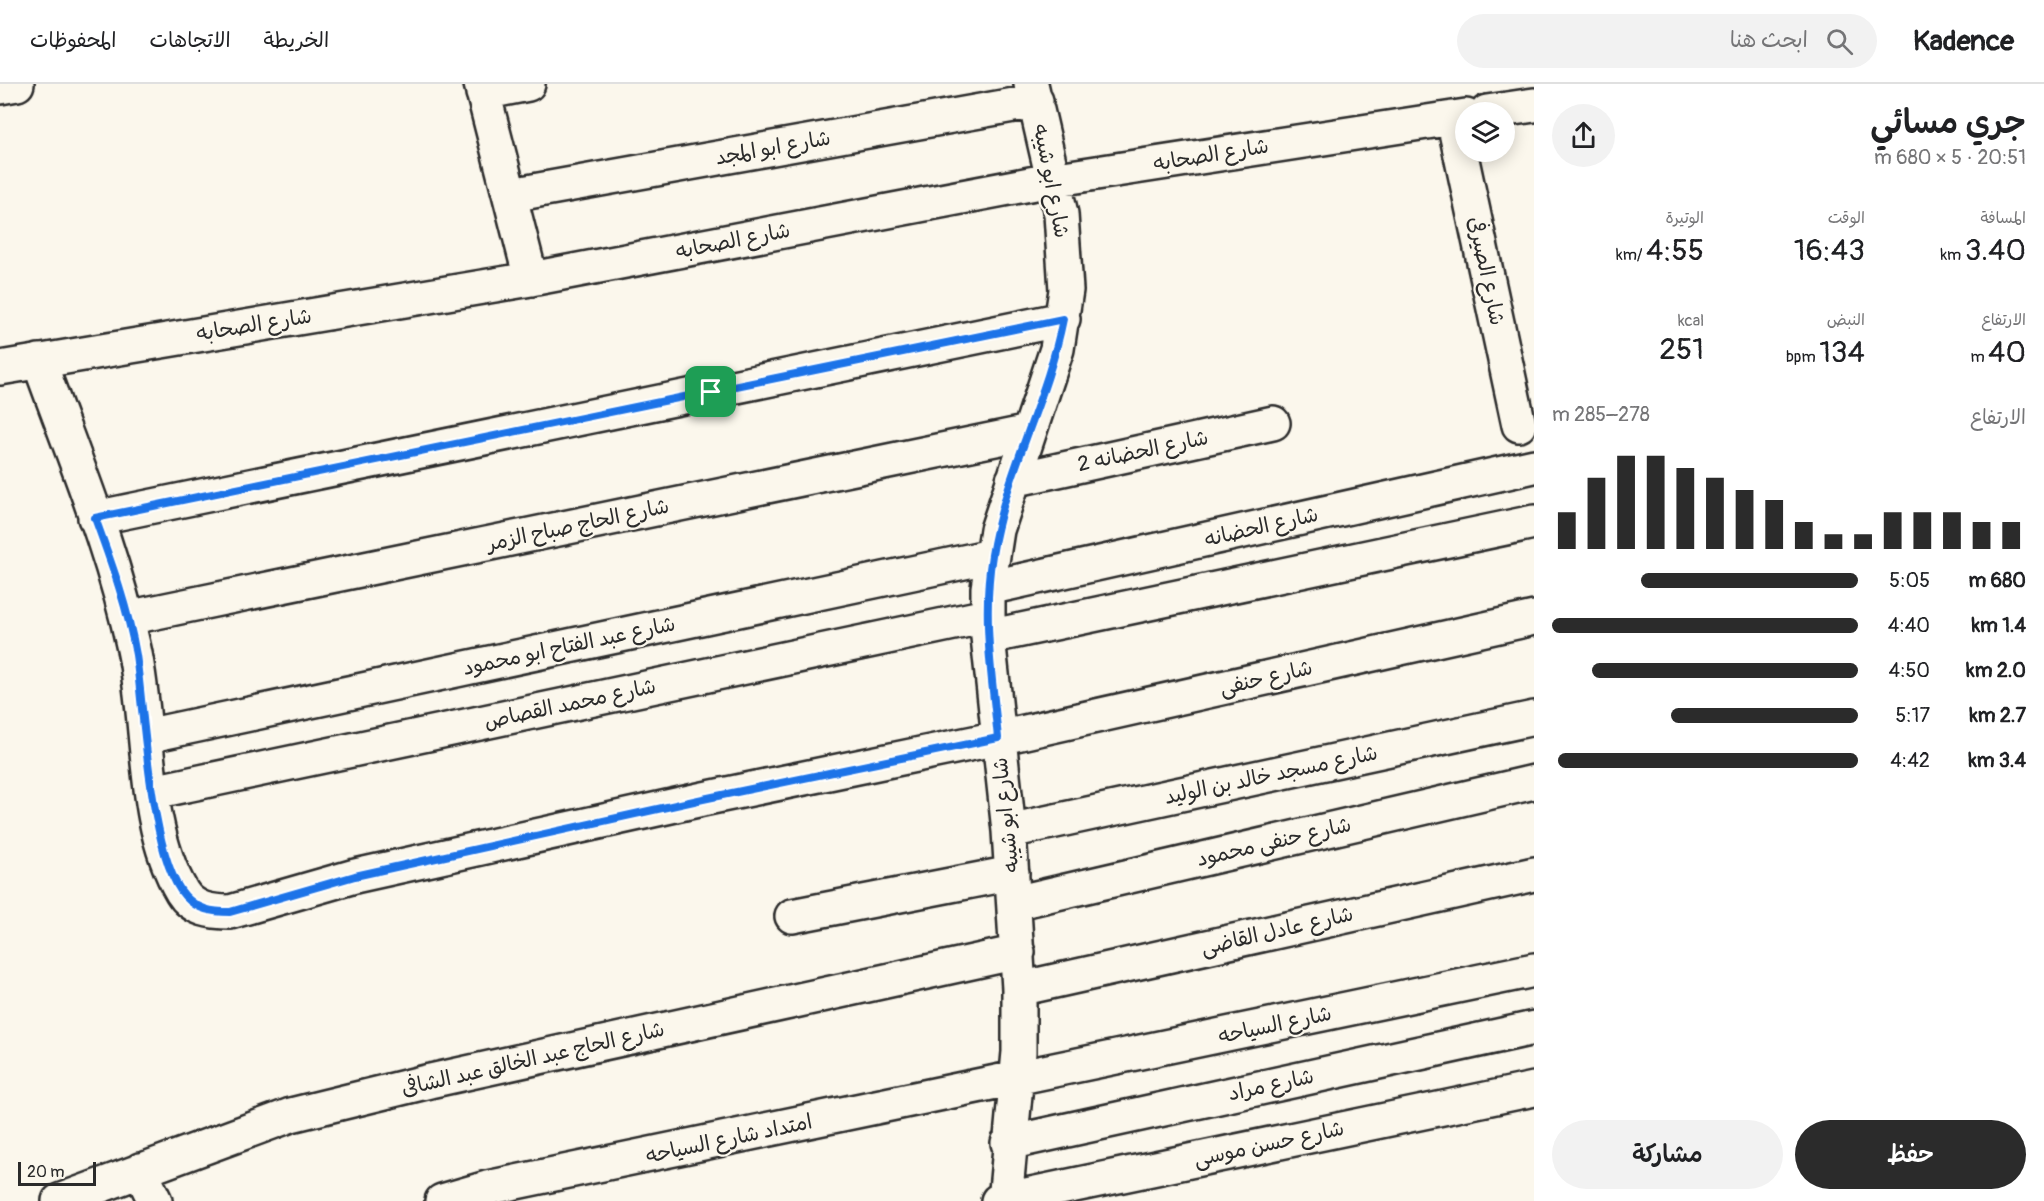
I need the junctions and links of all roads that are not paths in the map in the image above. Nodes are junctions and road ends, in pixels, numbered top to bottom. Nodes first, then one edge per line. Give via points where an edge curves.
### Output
1 (17, 84) edge
2 (528, 84) edge
3 (0, 87) edge
4 (482, 88) edge
5 (1033, 92) edge
6 (1534, 105) edge
7 (1515, 108) edge
8 (1455, 118) edge
9 (1468, 162) edge
10 (1051, 180) junction
11 (511, 195) junction
12 (531, 279) junction
13 (1063, 319) junction
14 (39, 361) junction
15 (0, 368) edge
16 (1273, 423) dead end
17 (1519, 425) dead end
18 (1029, 432) junction
19 (1534, 466) edge
20 (1013, 480) junction
21 (95, 518) junction
22 (1534, 522) edge
23 (992, 556) junction
24 (988, 614) junction
25 (127, 618) junction
26 (1534, 618) edge
27 (1534, 718) edge
28 (146, 736) junction
29 (998, 738) junction
30 (1534, 782) edge
31 (153, 792) junction
32 (1009, 831) junction
33 (1534, 874) edge
34 (1013, 888) junction
35 (792, 916) dead end
36 (1018, 952) junction
37 (1534, 970) edge
38 (1019, 989) junction
39 (1534, 1028) edge
40 (1016, 1079) junction
41 (1534, 1089) edge
42 (1008, 1143) junction
43 (140, 1170) junction
44 (59, 1201) edge
45 (154, 1201) edge
46 (441, 1201) edge
47 (1002, 1201) edge

1 - 3 street
2 - 4 street
4 - 11 street
5 - 10 street, شارع ابو شيبه
5 - 11 street, شارع ابو المجد
6 - 7 street
8 - 10 street, شارع الصحابه
9 - 17 street, شارع الصيرفى
10 - 12 street, شارع الصحابه
10 - 13 street, شارع ابو شيبه via 1061,214 1066,290
11 - 12 street
12 - 14 street, شارع الصحابه
13 - 18 street, شارع ابو شيبه via 1057,350
13 - 21 street
14 - 15 street, شارع الصحابه
14 - 21 street
16 - 20 street, شارع الحضانه 2
18 - 20 street, شارع ابو شيبه
18 - 25 street, شارع الحاج صباح الزمر
19 - 24 street, شارع الحضانه
20 - 23 street, شارع ابو شيبه
21 - 25 street
22 - 24 street
23 - 24 street, شارع ابو شيبه
23 - 28 street, شارع عبد الفتاح ابو محمود
24 - 29 street, شارع ابو شيبه
24 - 31 street, شارع محمد القصاص
25 - 28 street
26 - 29 street, شارع حنفى
27 - 32 street, شارع مسجد خالد بن الوليد
28 - 31 street
29 - 31 street via 367,874 230,912 210,912 183,895 161,842
29 - 32 street, شارع ابو شيبه
30 - 34 street, شارع حنفى محمود
32 - 34 street, شارع ابو شيبه
33 - 38 street, شارع عادل القاضى
34 - 35 street, شارع حنفى محمود
34 - 36 street, شارع ابو شيبه
36 - 38 street, شارع ابو شيبه
36 - 43 street, شارع الحاج عبد الخالق عبد الشافى via 291,1115
37 - 40 street, شارع السياحه
38 - 40 street, شارع ابو شيبه
39 - 42 street, شارع مراد
40 - 42 street, شارع ابو شيبه
40 - 46 street, امتداد شارع السياحه via 487,1188
41 - 47 street, شارع حسن موسى
42 - 47 street, شارع ابو شيبه
43 - 44 street, شارع الحاج عبد الخالق عبد الشافى
43 - 45 street

